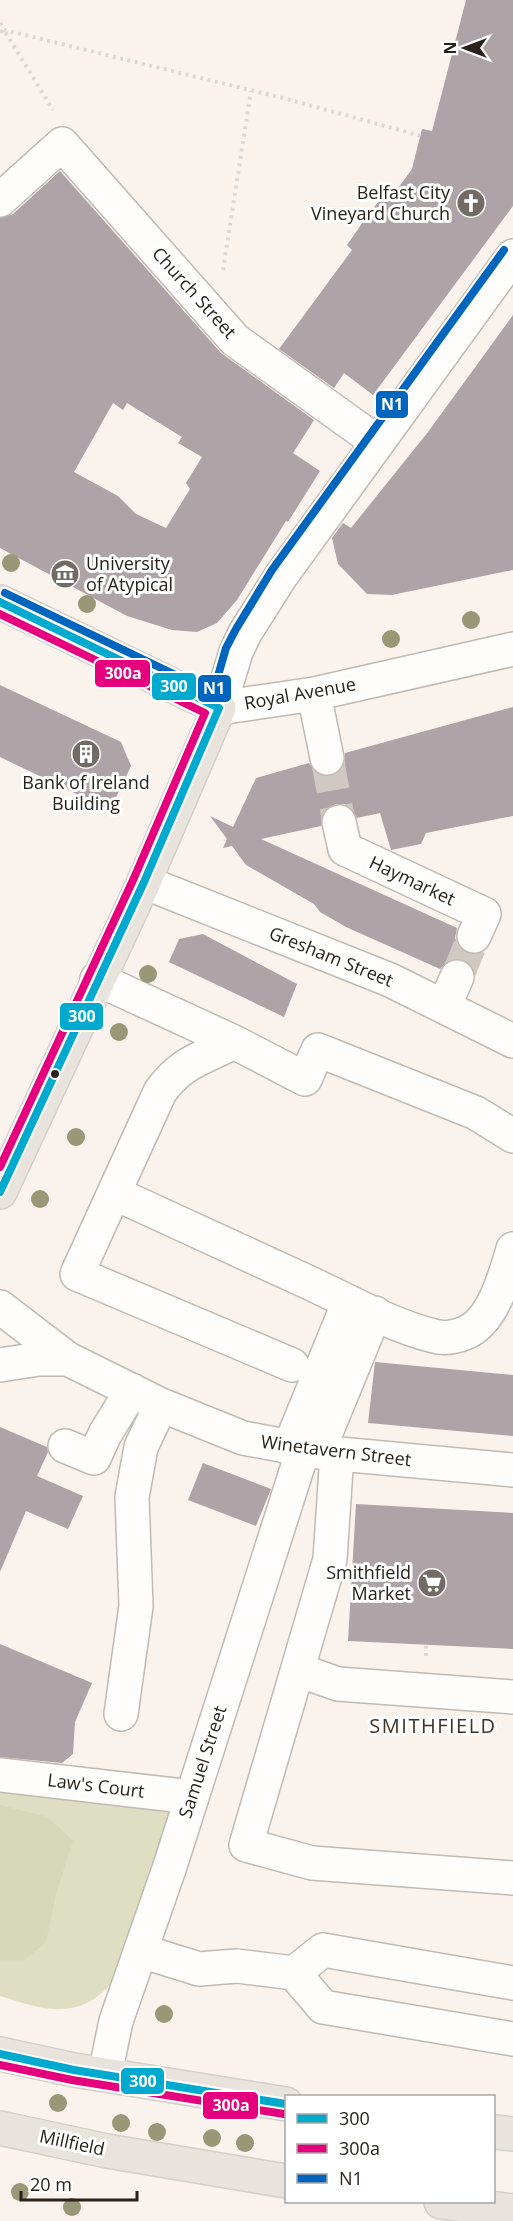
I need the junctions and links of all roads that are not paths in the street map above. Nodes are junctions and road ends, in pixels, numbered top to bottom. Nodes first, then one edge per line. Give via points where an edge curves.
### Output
1 (0, 200) edge
2 (513, 256) edge
3 (377, 442) junction
4 (0, 602) edge
5 (513, 649) edge
6 (314, 694) junction
7 (219, 708) junction
8 (327, 758) tunnel mouth
9 (339, 822) tunnel mouth
10 (144, 882) junction
11 (474, 936) tunnel mouth
12 (457, 977) tunnel mouth
13 (97, 979) junction
14 (444, 1006) junction
15 (513, 1041) edge
16 (234, 1042) junction
17 (513, 1136) edge
18 (0, 1192) edge
19 (114, 1192) junction
20 (513, 1249) edge
21 (362, 1307) junction
22 (0, 1308) edge
23 (68, 1359) junction
24 (0, 1365) edge
25 (292, 1365) dead end
26 (132, 1390) junction
27 (161, 1405) junction
28 (65, 1446) dead end
29 (312, 1451) junction
30 (513, 1470) edge
31 (298, 1670) junction
32 (513, 1697) edge
33 (121, 1714) dead end
34 (0, 1774) edge
35 (192, 1797) junction
36 (513, 1878) edge
37 (141, 1951) junction
38 (294, 1973) junction
39 (513, 1983) edge
40 (513, 2039) edge
41 (0, 2054) edge
42 (105, 2074) junction
43 (285, 2104) edge
44 (0, 2128) edge
45 (495, 2132) edge
46 (513, 2134) edge
47 (285, 2181) edge
48 (449, 2203) edge
49 (513, 2211) edge

1 - 3 street, Church Street via 62,144 235,340
2 - 3 street
3 - 7 street via 245,633
4 - 7 main road, Royal Avenue
5 - 6 street, Royal Avenue
6 - 7 street, Royal Avenue
6 - 8 street
7 - 10 main road
9 - 11 street, Haymarket via 345,849 484,914
10 - 13 main road
10 - 14 street, Gresham Street via 390,980
12 - 14 street
13 - 16 street
13 - 18 main road
14 - 15 street, Gresham Street
16 - 17 street via 305,1079 318,1050 476,1113
16 - 19 street via 173,1074 160,1092
19 - 21 street
19 - 25 street via 77,1274
20 - 21 street via 484,1320 469,1331 435,1337
21 - 29 street
22 - 23 street, Winetavern Street
23 - 24 street, Winetavern Street
23 - 26 street, Winetavern Street
26 - 27 street, Winetavern Street
26 - 28 street via 94,1458
27 - 29 street, Winetavern Street via 243,1438
27 - 33 street via 141,1446 132,1497 136,1606
29 - 30 street, Winetavern Street
29 - 31 street via 330,1559
29 - 35 street, Samuel Street
31 - 32 street via 338,1684
31 - 36 street via 246,1845 312,1863
34 - 35 street, Law's Court
35 - 37 street, Samuel Street
37 - 38 street via 199,1969 237,1966
37 - 42 street, Samuel Street via 116,2021
38 - 39 street via 323,1950
38 - 40 street via 323,2007
41 - 42 main road
42 - 43 main road
44 - 47 main road, Millfield via 107,2151
45 - 46 main road
48 - 49 main road

